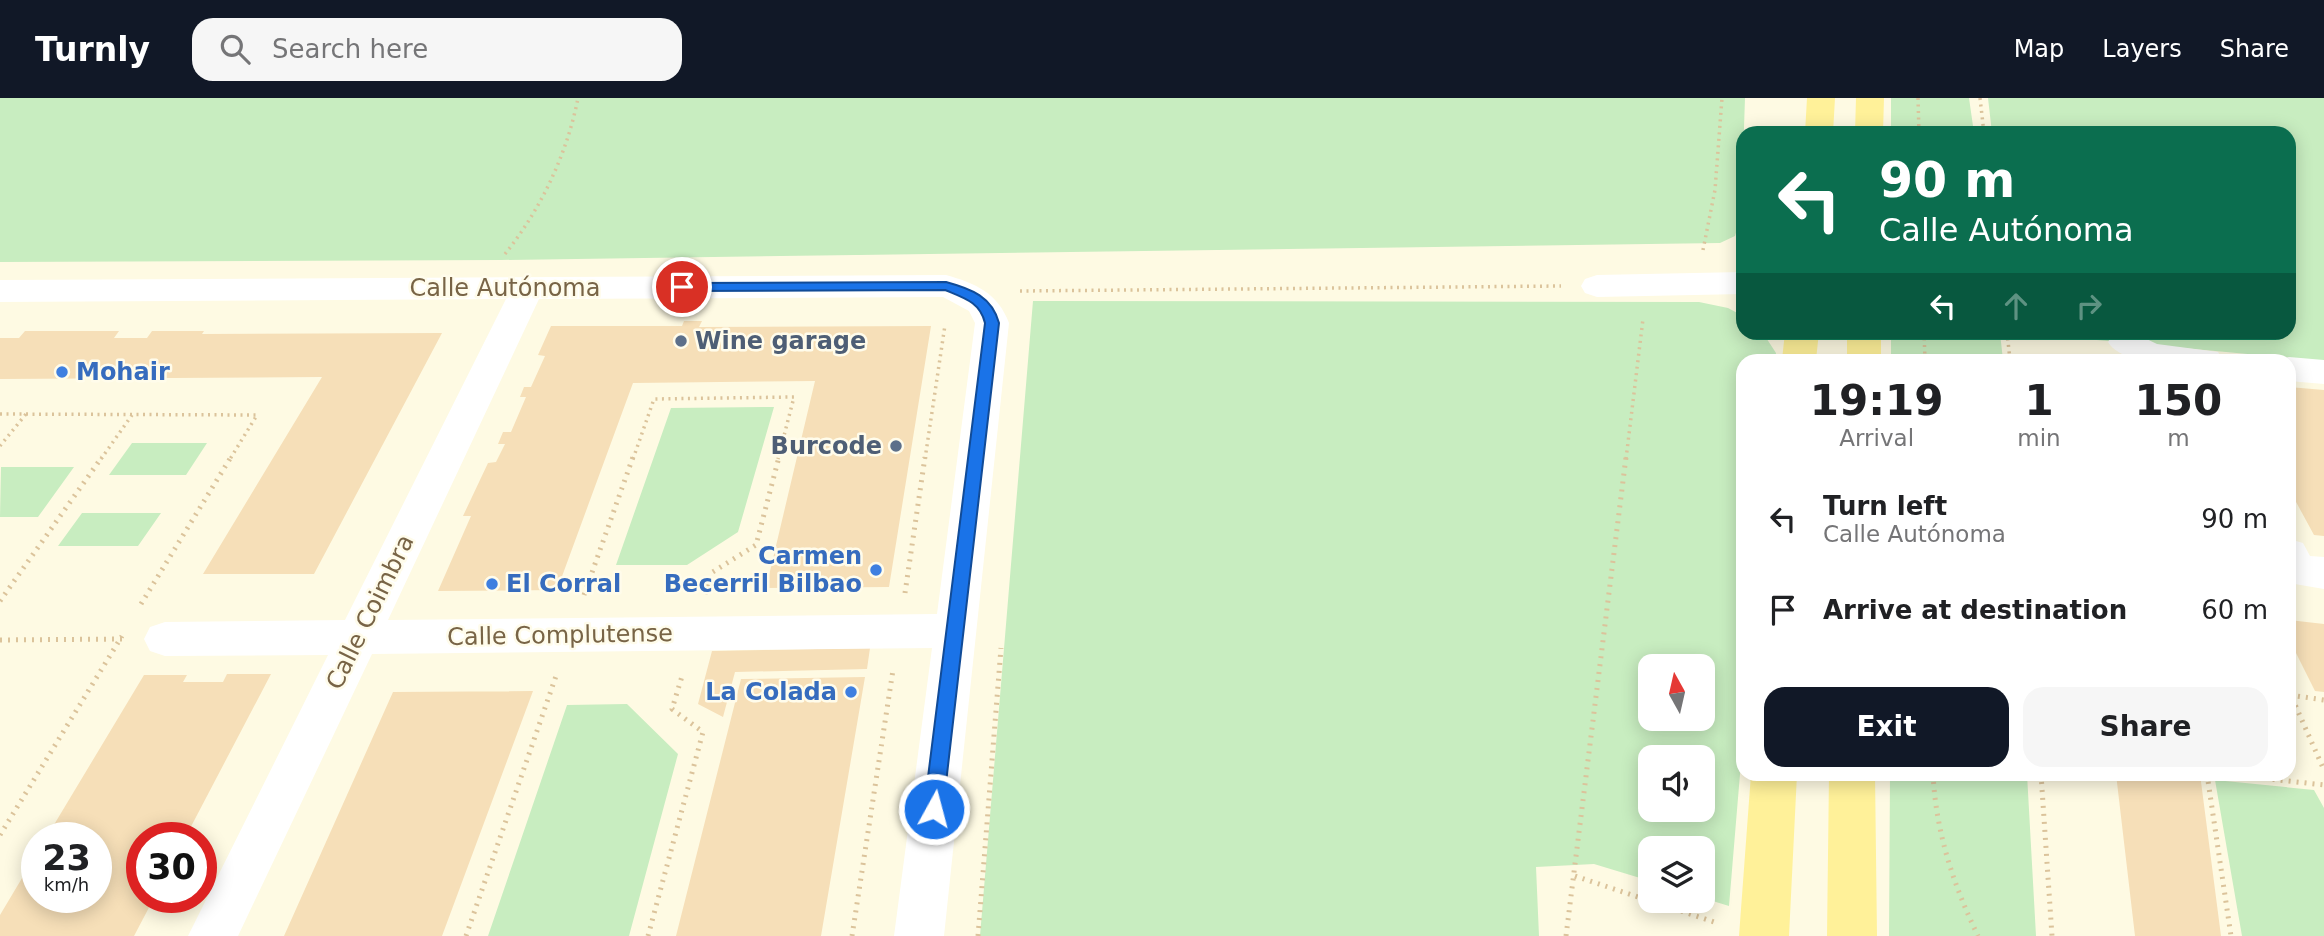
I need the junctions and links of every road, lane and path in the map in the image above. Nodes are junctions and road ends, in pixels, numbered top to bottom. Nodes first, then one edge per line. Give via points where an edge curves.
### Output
1 (578, 98) edge
2 (1722, 98) edge
3 (1821, 98) edge
4 (1870, 98) edge
5 (1918, 98) edge
6 (1980, 98) edge
7 (1819, 126) edge
8 (1869, 126) edge
9 (1919, 126) edge
10 (1983, 126) edge
11 (1703, 252) dead end
12 (514, 273) junction
13 (1736, 283) edge
14 (1012, 284) dead end
15 (1597, 286) joint
16 (1695, 286) junction
17 (0, 291) edge
18 (1020, 291) junction
19 (1736, 301) edge
20 (1007, 314) junction
21 (942, 318) dead end
22 (1645, 321) dead end
23 (2125, 342) dead end
24 (2149, 354) edge
25 (2296, 370) edge
26 (2324, 372) edge
27 (0, 414) edge
28 (26, 414) junction
29 (133, 414) junction
30 (0, 446) edge
31 (2296, 566) edge
32 (2324, 573) edge
33 (0, 601) edge
34 (142, 627) junction
35 (955, 631) junction
36 (899, 632) junction
37 (694, 634) junction
38 (570, 635) junction
39 (358, 637) junction
40 (120, 639) junction
41 (0, 640) edge
42 (1002, 646) dead end
43 (2296, 695) edge
44 (2324, 700) edge
45 (2296, 707) edge
46 (2324, 770) edge
47 (1773, 781) edge
48 (1852, 781) edge
49 (1934, 781) edge
50 (2041, 781) edge
51 (2208, 781) edge
52 (2288, 781) edge
53 (2324, 785) edge
54 (0, 835) edge
55 (1575, 876) junction
56 (1638, 897) edge
57 (1688, 913) edge
58 (1747, 932) edge
59 (214, 936) edge
60 (466, 936) edge
61 (648, 936) edge
62 (852, 936) edge
63 (919, 936) edge
64 (978, 936) edge
65 (1566, 936) edge
66 (1852, 936) edge
67 (1978, 936) edge
68 (2052, 936) edge
69 (2231, 936) edge

1 - 12 path via 575,121 526,230
2 - 11 path via 1715,190
3 - 7 main road
4 - 8 main road
5 - 9 path
6 - 10 path
12 - 17 street, Calle Autónoma
12 - 20 street, Calle Autónoma via 946,286
12 - 39 street, Calle Coimbra
13 - 16 street
14 - 18 path
15 - 16 street
15 - 18 path
16 - 19 street
18 - 20 path
20 - 35 street
21 - 36 path via 946,328
22 - 55 path
23 - 24 street
25 - 26 street
27 - 28 path
28 - 29 path
28 - 30 path
29 - 33 path
29 - 34 path via 257,415
31 - 32 street
34 - 39 street, Calle Complutense
34 - 40 path
34 - 40 path
35 - 36 street, Calle Complutense
35 - 63 street
36 - 37 street, Calle Complutense
36 - 62 path
37 - 38 street, Calle Complutense
37 - 38 path via 711,573 756,545 794,397 654,399
37 - 61 path via 672,709 703,732
38 - 39 street, Calle Complutense
38 - 60 path
39 - 59 street, Calle Coimbra
40 - 41 path
40 - 54 path
42 - 64 path
43 - 44 path
45 - 46 path
47 - 58 main road
48 - 66 main road
49 - 67 path via 1941,845 1954,888
50 - 68 path
51 - 69 path
52 - 53 path
55 - 56 path
55 - 65 path
57 - 58 path

